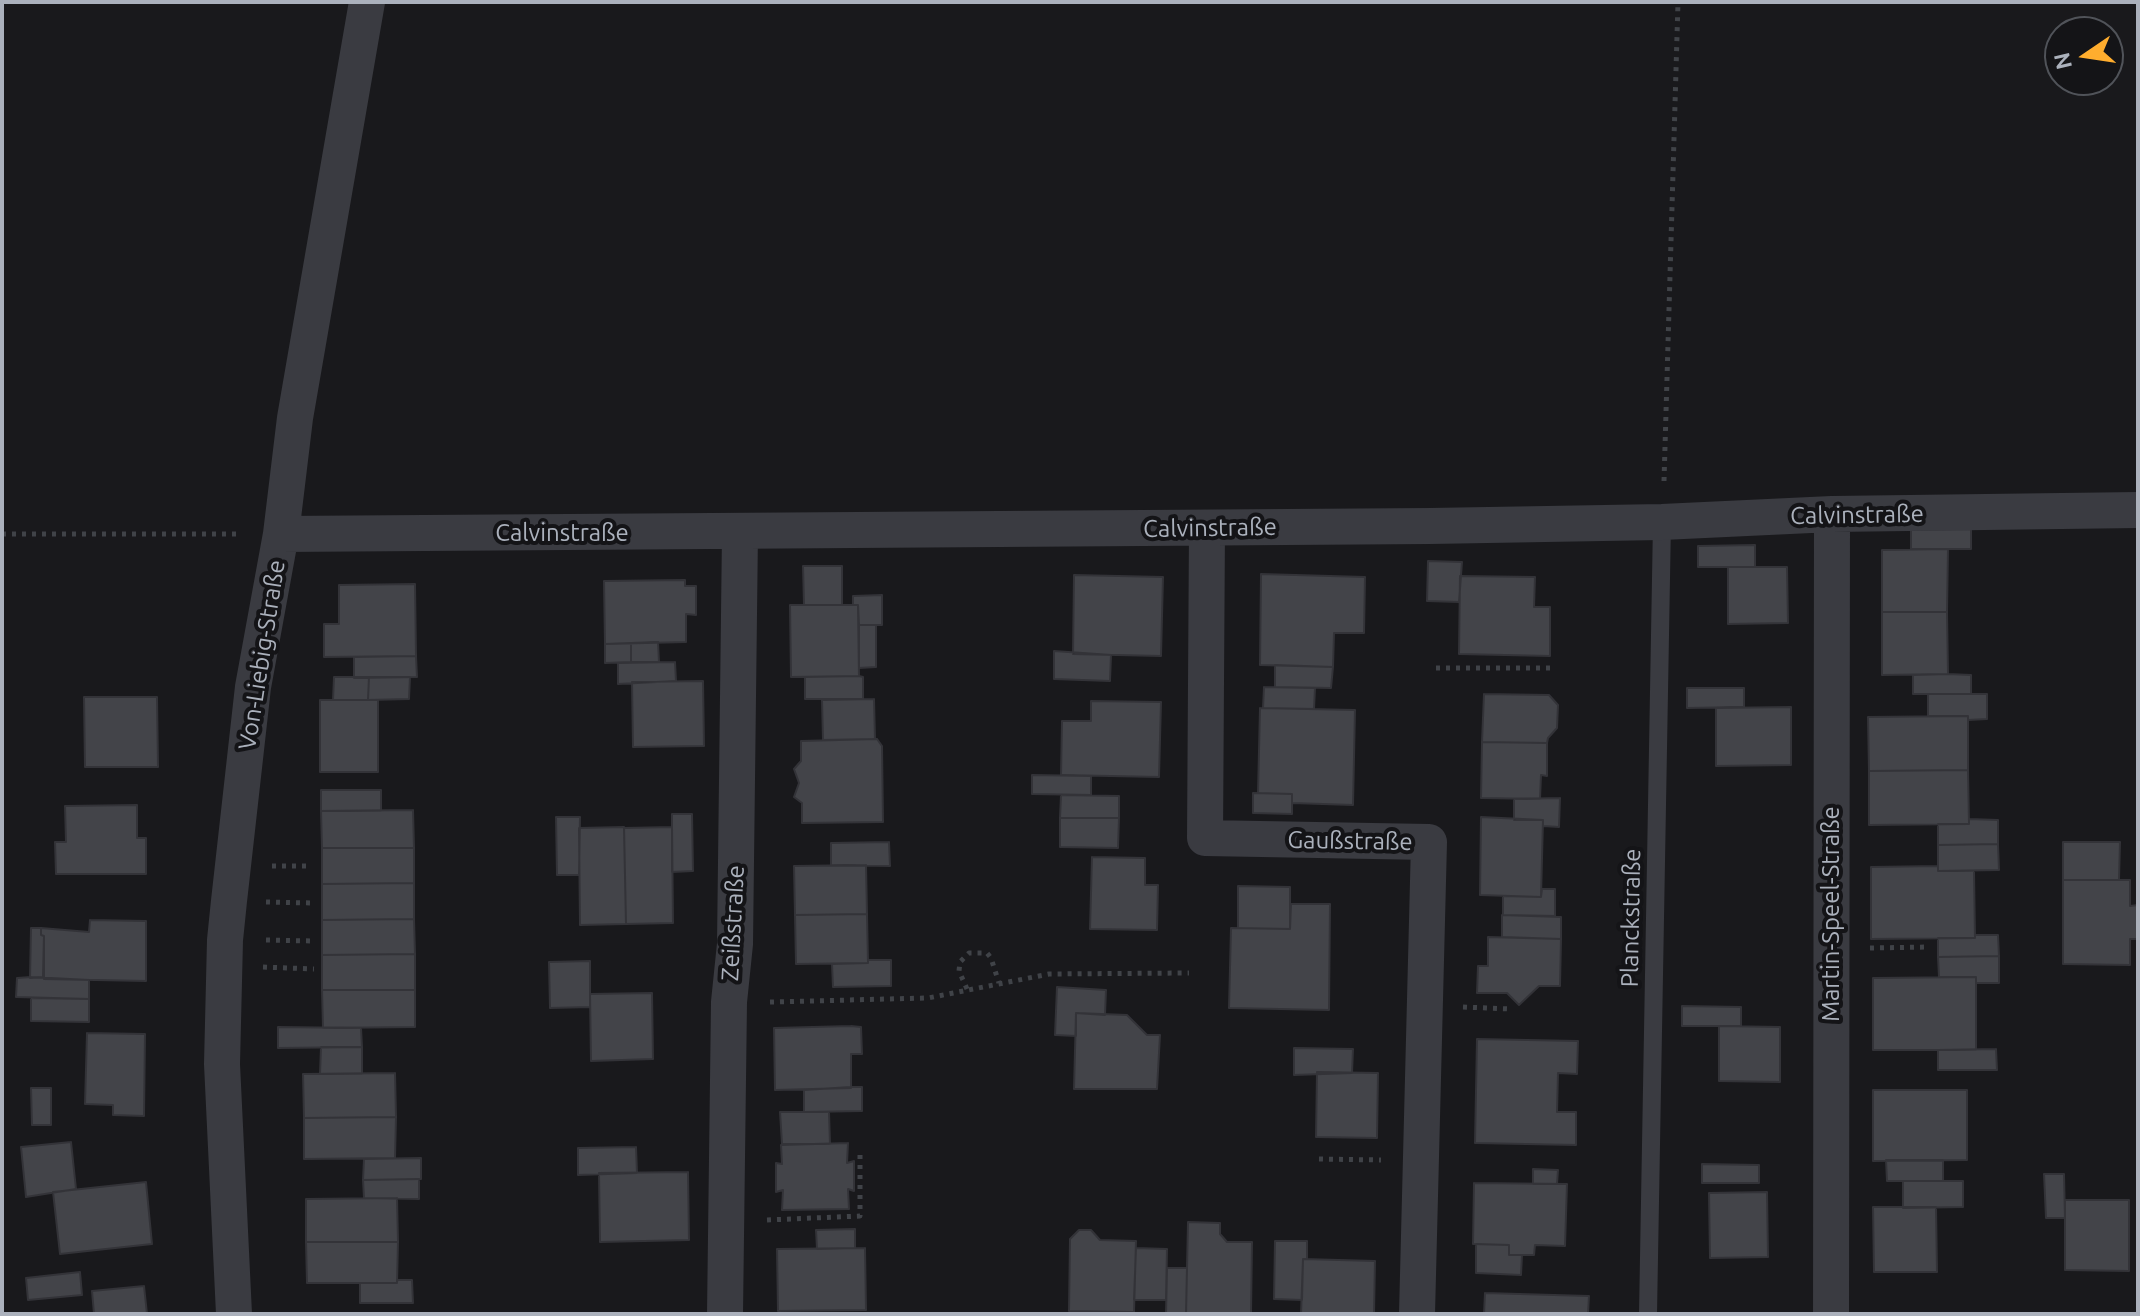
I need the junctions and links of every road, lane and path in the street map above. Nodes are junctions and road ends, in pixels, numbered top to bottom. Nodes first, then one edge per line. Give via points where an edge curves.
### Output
1 (367, 2) edge
2 (1678, 2) edge
3 (2138, 510) edge
4 (1832, 514) junction
5 (1662, 522) junction
6 (1207, 528) junction
7 (740, 532) junction
8 (2, 534) edge
9 (281, 534) junction
10 (1436, 668) dead end
11 (1550, 668) dead end
12 (1929, 947) dead end
13 (1831, 948) junction
14 (225, 966) junction
15 (314, 969) dead end
16 (1189, 973) dead end
17 (999, 983) junction
18 (967, 989) junction
19 (729, 1002) junction
20 (860, 1149) dead end
21 (1319, 1159) dead end
22 (1422, 1160) junction
23 (726, 1221) junction
24 (234, 1314) edge
25 (725, 1314) edge
26 (1417, 1314) edge
27 (1648, 1314) edge
28 (1831, 1314) edge

1 - 9 street, Von-Liebig-Straße via 295,418
2 - 5 path
3 - 4 street, Calvinstraße
4 - 5 street, Calvinstraße
4 - 13 street, Martin-Speel-Straße
5 - 6 street, Calvinstraße
5 - 27 lane, Planckstraße
6 - 7 street, Calvinstraße
6 - 22 street, Gaußstraße via 1205,838 1429,842
7 - 9 street, Calvinstraße
7 - 19 street, Zeißstraße via 735,944
8 - 9 path
9 - 14 street, Von-Liebig-Straße via 253,687
10 - 11 path
12 - 13 path
13 - 28 street, Martin-Speel-Straße
14 - 15 path
14 - 24 street, Von-Liebig-Straße via 222,1064
16 - 17 path via 1049,974
17 - 18 path
17 - 18 path via 987,953 969,953 959,971
18 - 19 path via 928,998
19 - 23 street, Zeißstraße
20 - 23 path via 860,1216
21 - 22 path
22 - 26 street, Gaußstraße
23 - 25 street, Zeißstraße

